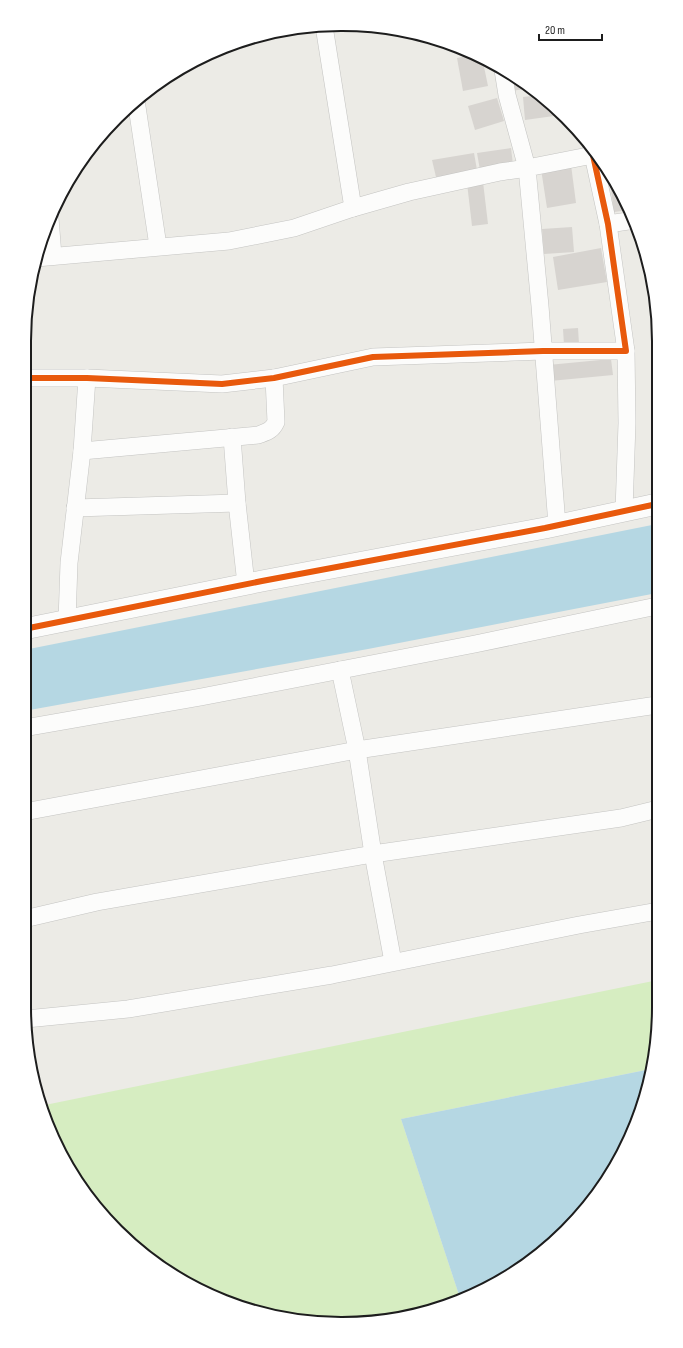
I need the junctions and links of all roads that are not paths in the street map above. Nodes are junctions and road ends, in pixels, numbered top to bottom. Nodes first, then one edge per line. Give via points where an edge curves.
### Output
1 (325, 32) edge
2 (503, 77) edge
3 (137, 108) edge
4 (588, 152) edge
5 (594, 161) edge
6 (527, 168) junction
7 (352, 208) junction
8 (627, 221) edge
9 (608, 224) junction
10 (51, 232) edge
11 (158, 246) junction
12 (53, 256) junction
13 (43, 257) edge
14 (543, 351) junction
15 (626, 351) junction
16 (31, 378) edge
17 (87, 378) junction
18 (274, 378) junction
19 (232, 437) junction
20 (82, 451) junction
21 (237, 503) junction
22 (652, 505) edge
23 (75, 508) junction
24 (624, 511) junction
25 (557, 526) junction
26 (246, 584) junction
27 (652, 607) edge
28 (67, 620) junction
29 (31, 628) edge
30 (340, 670) junction
31 (652, 706) edge
32 (31, 727) edge
33 (357, 750) junction
34 (652, 810) edge
35 (31, 811) edge
36 (373, 854) junction
37 (652, 912) edge
38 (31, 917) edge
39 (393, 962) junction
40 (32, 1019) edge

1 - 7 street
2 - 6 street
3 - 11 street
4 - 6 street
5 - 9 street
6 - 7 street via 450,182
6 - 14 street
7 - 11 street via 294,228 229,241
8 - 9 street
9 - 15 street
10 - 12 street
11 - 12 street
12 - 13 street
14 - 15 street
14 - 18 street via 374,357
14 - 25 street
15 - 24 street
16 - 17 street
17 - 18 street via 222,384
17 - 20 street
18 - 19 street via 276,422 273,429 258,435
19 - 20 street
19 - 21 street
20 - 23 street
21 - 23 street
21 - 26 street
22 - 24 street
23 - 28 street via 69,563
24 - 25 street
25 - 26 street
26 - 28 street
27 - 30 street
28 - 29 street
30 - 32 street
30 - 33 street
31 - 33 street
33 - 35 street
33 - 36 street
34 - 36 street via 621,818
36 - 38 street via 97,902
36 - 39 street
37 - 39 street
39 - 40 street via 128,1010

